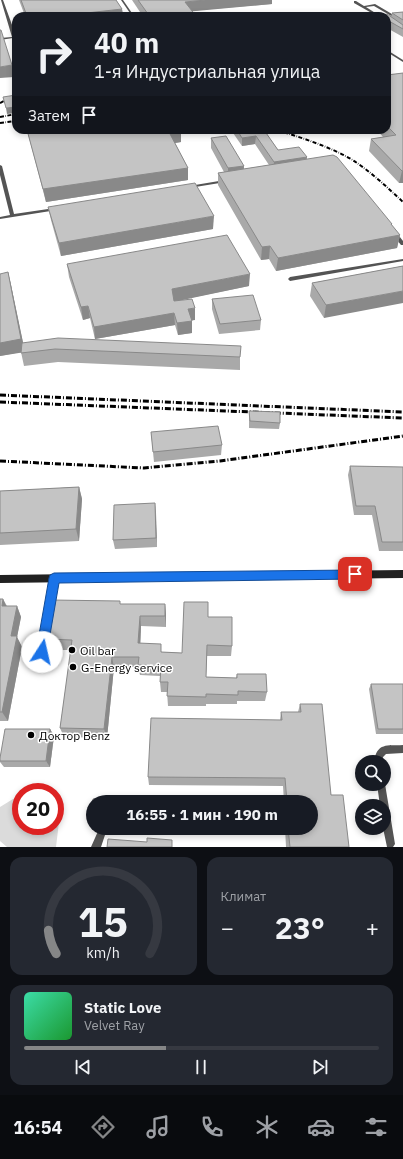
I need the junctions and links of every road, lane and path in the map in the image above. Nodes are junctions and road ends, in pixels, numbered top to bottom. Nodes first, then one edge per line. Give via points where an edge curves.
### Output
1 (2, 0) edge
2 (122, 0) edge
3 (355, 2) dead end
4 (363, 6) junction
5 (130, 12) edge
6 (373, 12) edge
7 (388, 12) edge
8 (391, 14) edge
9 (391, 19) edge
10 (12, 28) edge
11 (12, 37) edge
12 (0, 39) edge
13 (391, 54) edge
14 (403, 61) edge
15 (0, 166) edge
16 (230, 181) edge
17 (183, 188) edge
18 (58, 209) edge
19 (12, 216) junction
20 (0, 218) edge
21 (389, 226) edge
22 (403, 244) edge
23 (403, 260) edge
24 (290, 279) dead end
25 (403, 574) edge
26 (54, 578) junction
27 (0, 579) edge
28 (42, 652) dead end
29 (403, 749) edge
30 (380, 755) edge
31 (382, 791) edge
32 (101, 835) edge
33 (390, 844) dead end
34 (96, 847) edge

1 - 10 lane
2 - 5 lane
3 - 4 lane
4 - 6 lane
4 - 7 lane via 374,4
8 - 9 lane via 396,17
11 - 12 lane
13 - 14 lane
15 - 19 lane
16 - 17 lane
18 - 19 lane
19 - 20 lane
21 - 22 lane
23 - 24 lane
25 - 26 main road
26 - 27 main road
26 - 28 lane
29 - 30 lane via 384,750
31 - 33 lane
32 - 34 lane

